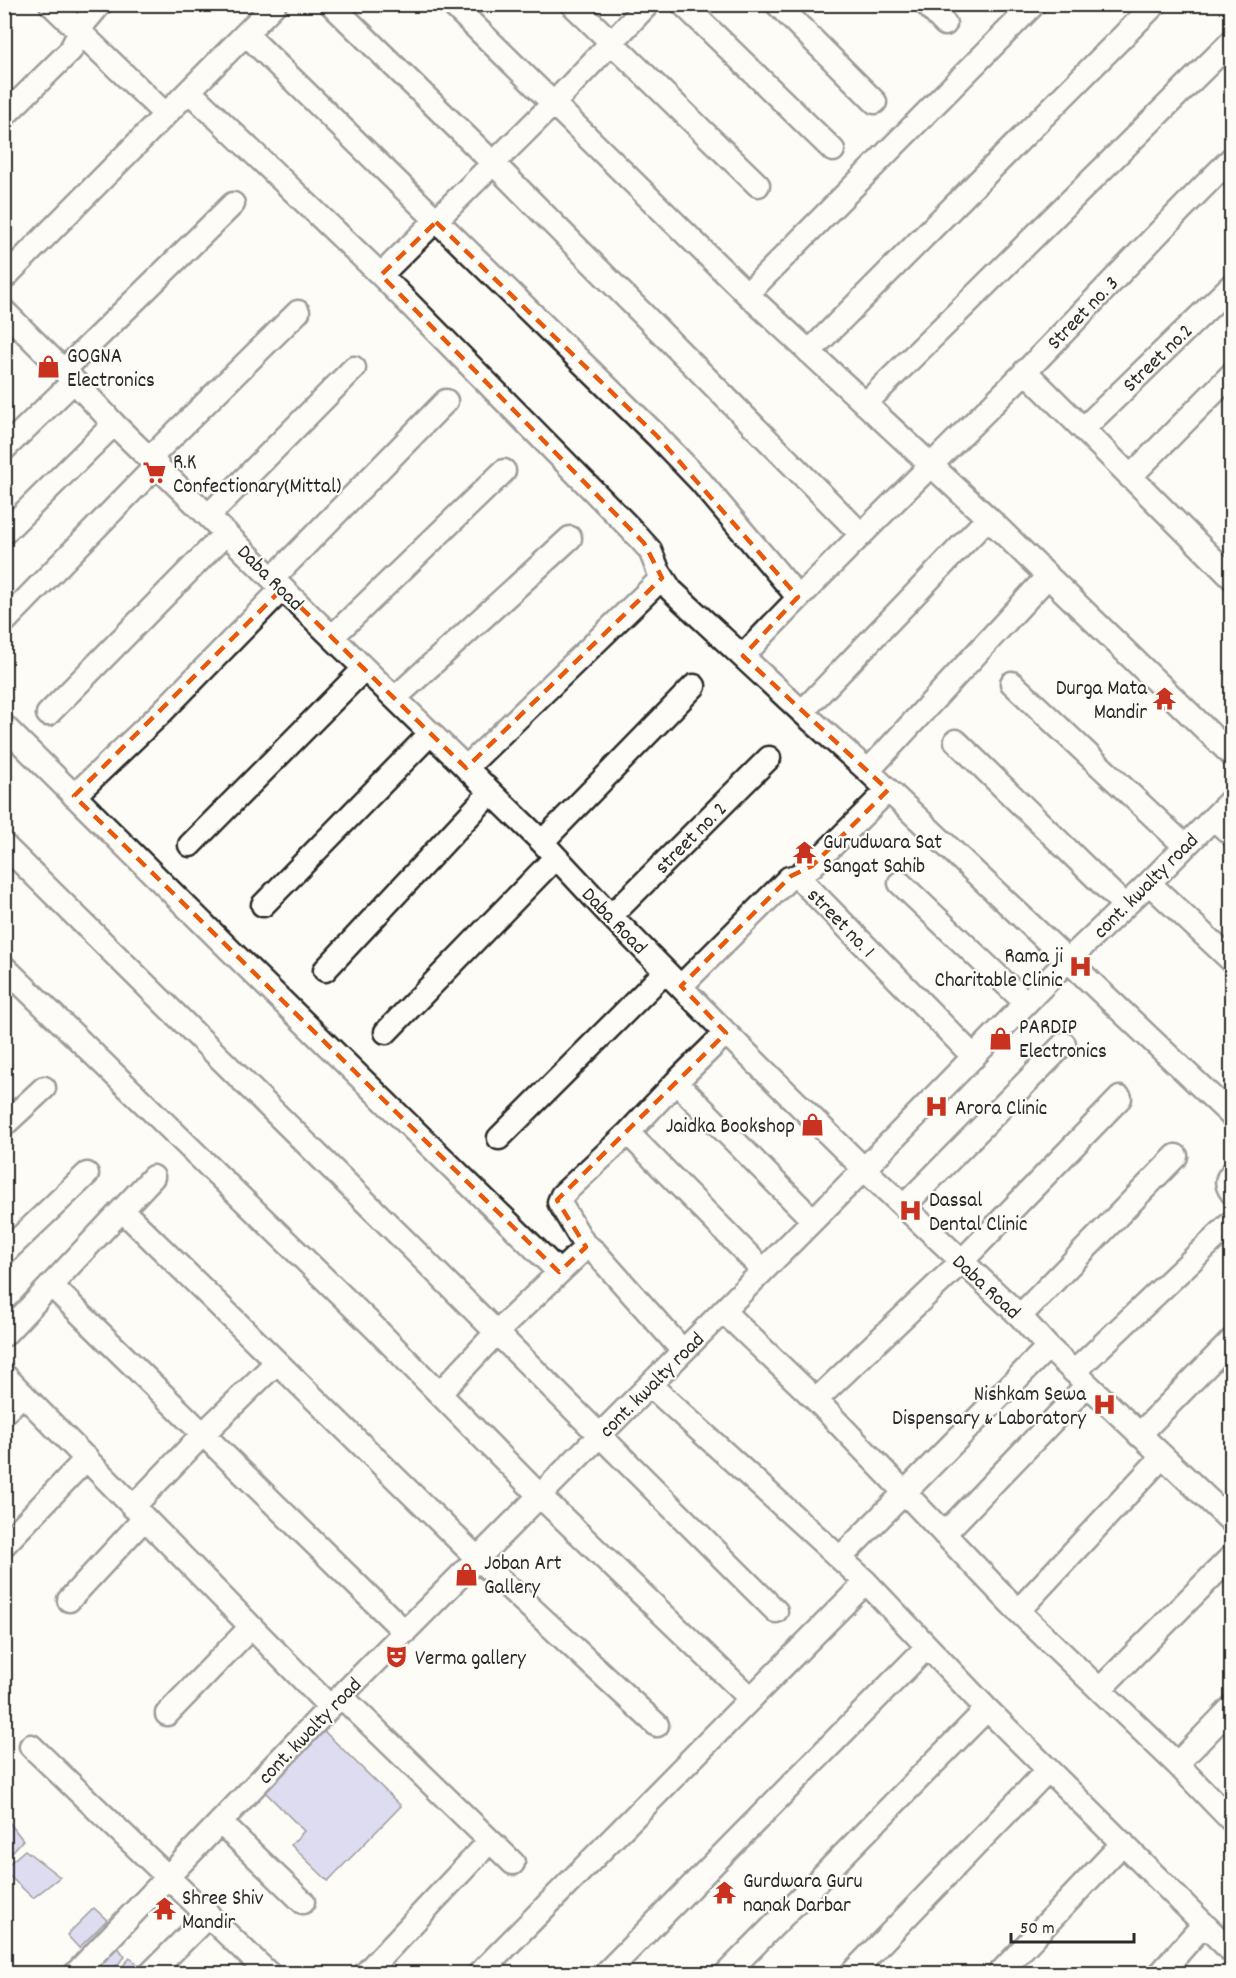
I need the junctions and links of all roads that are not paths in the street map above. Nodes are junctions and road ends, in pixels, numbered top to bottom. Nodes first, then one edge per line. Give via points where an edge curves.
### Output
1 (51, 4) edge
2 (100, 4) edge
3 (275, 4) edge
4 (331, 4) edge
5 (452, 4) edge
6 (572, 4) edge
7 (648, 4) edge
8 (683, 4) edge
9 (777, 4) edge
10 (926, 4) edge
11 (1155, 4) edge
12 (1033, 5) edge
13 (945, 24) dead end
14 (80, 33) junction
15 (246, 34) junction
16 (1232, 40) edge
17 (612, 43) junction
18 (189, 91) junction
19 (875, 102) dead end
20 (553, 104) junction
21 (165, 114) junction
22 (4, 116) edge
23 (833, 150) dead end
24 (1232, 158) edge
25 (494, 164) junction
26 (758, 185) dead end
27 (233, 204) dead end
28 (436, 222) junction
29 (381, 275) junction
30 (4, 278) edge
31 (1232, 285) edge
32 (747, 294) junction
33 (4, 311) edge
34 (298, 312) dead end
35 (809, 352) junction
36 (354, 368) dead end
37 (1025, 371) junction
38 (1232, 374) edge
39 (69, 375) junction
40 (446, 401) dead end
41 (865, 404) junction
42 (114, 424) junction
43 (1083, 429) junction
44 (4, 449) edge
45 (153, 461) junction
46 (932, 465) junction
47 (504, 471) dead end
48 (1130, 477) junction
49 (209, 515) junction
50 (988, 518) junction
51 (4, 533) edge
52 (226, 533) junction
53 (861, 534) junction
54 (570, 538) dead end
55 (1048, 576) junction
56 (662, 578) junction
57 (1232, 578) edge
58 (278, 583) junction
59 (798, 597) junction
60 (4, 622) edge
61 (332, 637) junction
62 (743, 656) junction
63 (364, 669) junction
64 (1012, 683) dead end
65 (694, 686) dead end
66 (395, 698) junction
67 (802, 712) junction
68 (48, 714) dead end
69 (4, 726) edge
70 (431, 733) junction
71 (956, 741) dead end
72 (1232, 755) edge
73 (769, 758) dead end
74 (466, 768) junction
75 (868, 771) junction
76 (888, 790) junction
77 (491, 792) junction
78 (74, 796) junction
79 (1232, 798) edge
80 (1213, 818) junction
81 (1232, 835) edge
82 (4, 845) edge
83 (190, 845) dead end
84 (1185, 846) junction
85 (549, 849) junction
86 (797, 876) junction
87 (900, 883) dead end
88 (1149, 883) junction
89 (263, 905) dead end
90 (1125, 906) junction
91 (610, 916) junction
92 (1067, 961) junction
93 (1232, 961) edge
94 (4, 967) edge
95 (325, 970) dead end
96 (673, 979) junction
97 (1026, 1003) junction
98 (386, 1032) dead end
99 (726, 1033) junction
100 (1064, 1044) dead end
101 (974, 1057) junction
102 (676, 1082) junction
103 (44, 1088) dead end
104 (1120, 1098) dead end
105 (1232, 1116) edge
106 (4, 1125) edge
107 (628, 1133) junction
108 (499, 1137) dead end
109 (1176, 1156) dead end
110 (864, 1169) junction
111 (1232, 1173) edge
112 (87, 1174) dead end
113 (153, 1177) dead end
114 (1232, 1193) edge
115 (904, 1206) junction
116 (122, 1210) junction
117 (813, 1220) junction
118 (1232, 1222) edge
119 (586, 1247) junction
120 (4, 1253) edge
121 (961, 1262) junction
122 (764, 1270) junction
123 (559, 1272) junction
124 (51, 1285) junction
125 (723, 1311) junction
126 (1020, 1316) junction
127 (497, 1332) junction
128 (4, 1335) edge
129 (1232, 1340) edge
130 (1048, 1347) junction
131 (683, 1352) junction
132 (277, 1362) junction
133 (4, 1376) edge
134 (1080, 1378) junction
135 (650, 1385) junction
136 (440, 1393) junction
137 (23, 1394) junction
138 (816, 1400) junction
139 (4, 1413) edge
140 (203, 1434) junction
141 (600, 1435) junction
142 (1140, 1435) junction
143 (1162, 1457) junction
144 (87, 1458) junction
145 (904, 1493) junction
146 (540, 1496) junction
147 (138, 1513) junction
148 (1232, 1522) edge
149 (944, 1534) junction
150 (4, 1545) edge
151 (1232, 1556) edge
152 (840, 1558) junction
153 (478, 1559) junction
154 (866, 1582) junction
155 (69, 1600) dead end
156 (776, 1611) dead end
157 (1018, 1611) junction
158 (251, 1627) junction
159 (405, 1632) junction
160 (927, 1647) junction
161 (1100, 1689) junction
162 (751, 1699) junction
163 (335, 1701) junction
164 (1232, 1707) edge
165 (987, 1709) junction
166 (166, 1714) dead end
167 (657, 1725) dead end
168 (31, 1746) dead end
169 (1177, 1764) junction
170 (1048, 1770) junction
171 (1232, 1821) edge
172 (220, 1822) junction
173 (490, 1841) junction
174 (1123, 1843) junction
175 (513, 1863) dead end
176 (168, 1877) junction
177 (303, 1902) dead end
178 (209, 1915) junction
179 (1203, 1925) junction
180 (1232, 1952) edge
181 (84, 1970) edge
182 (150, 1974) edge
183 (269, 1974) edge
184 (365, 1974) edge
185 (479, 1974) edge
186 (605, 1974) edge
187 (726, 1974) edge
188 (851, 1974) edge
189 (999, 1974) edge
190 (1160, 1974) edge

1 - 14 street
2 - 14 street
3 - 15 street
4 - 25 street
5 - 20 street
6 - 17 street
7 - 17 street
8 - 23 street
9 - 19 street
10 - 13 street
11 - 35 street
12 - 32 street
14 - 21 street
14 - 22 street via 70,51
15 - 18 street
15 - 28 street
16 - 41 street
17 - 20 street
17 - 26 street
18 - 21 street
18 - 29 street
20 - 25 street
20 - 32 street
21 - 30 street
24 - 37 street, Street no. 3
25 - 28 street
25 - 53 street
27 - 39 street
28 - 29 street
28 - 59 street via 657,436
29 - 56 street via 644,543
31 - 43 street, Street no.2
32 - 35 street
33 - 39 street, Daba Road
34 - 45 street
35 - 41 street
36 - 49 street
37 - 43 street
37 - 46 street, Street no. 3
38 - 48 street
39 - 42 street, Daba Road
39 - 44 street
40 - 58 street
41 - 46 street
42 - 45 street, Daba Road
42 - 51 street
43 - 48 street
45 - 49 street, Daba Road
45 - 60 street
46 - 50 street
46 - 53 street, Street no. 3
47 - 61 street
48 - 57 street
49 - 52 street, Daba Road
50 - 55 street
50 - 67 street
52 - 58 street, Daba Road
52 - 68 street
53 - 59 street, Street no. 3
54 - 66 street
55 - 72 street
55 - 75 street
56 - 62 street
56 - 74 street
58 - 61 street, Daba Road
58 - 78 street via 160,714
59 - 62 street, Street no. 3
61 - 63 street, Daba Road
62 - 67 street
63 - 66 street, Daba Road
63 - 83 street
64 - 84 street
65 - 85 street
66 - 70 street, Daba Road
67 - 75 street
69 - 78 street
70 - 74 street, Daba Road
70 - 89 street
71 - 90 street
73 - 91 street, street no. 2
74 - 77 street, Daba Road
75 - 76 street
76 - 86 street via 812,866
76 - 92 street
77 - 85 street, Daba Road
77 - 95 street
78 - 123 street
79 - 80 street, cont. kwalty road
80 - 81 street
80 - 84 street, cont. kwalty road
82 - 127 street
84 - 88 street, cont. kwalty road
85 - 91 street, Daba Road
85 - 98 street
86 - 96 street, street no. 1 via 789,878
86 - 101 street, street no. 1
87 - 97 street
88 - 90 street, cont. kwalty road
88 - 93 street
90 - 92 street, cont. kwalty road
91 - 96 street, Daba Road
92 - 97 street, cont. kwalty road
92 - 105 street
94 - 136 street
96 - 99 street, Daba Road
96 - 108 street, street no. 1
97 - 101 street, cont. kwalty road
99 - 102 street
99 - 110 street, Daba Road
100 - 115 street
101 - 110 street, cont. kwalty road
102 - 107 street
102 - 117 street
103 - 106 street
104 - 121 street
107 - 119 street via 560,1198
107 - 122 street
109 - 126 street
110 - 115 street, Daba Road
110 - 117 street, cont. kwalty road
111 - 114 street via 1227,1185
112 - 120 street
113 - 116 street
115 - 121 street, Daba Road
116 - 124 street
116 - 132 street
117 - 122 street, cont. kwalty road
118 - 134 street
119 - 123 street
119 - 131 street via 595,1252
121 - 126 street, Daba Road
121 - 138 street
122 - 125 street, cont. kwalty road
123 - 127 street
124 - 128 street
124 - 140 street
125 - 131 street, cont. kwalty road
125 - 138 street
126 - 130 street, Daba Road
127 - 136 street
127 - 141 street
129 - 142 street
130 - 134 street, Daba Road
130 - 145 street
131 - 135 street, cont. kwalty road
132 - 140 street
132 - 153 street
133 - 137 street
134 - 142 street, Daba Road
134 - 149 street
135 - 141 street, cont. kwalty road
135 - 152 street
136 - 146 street
137 - 139 street
137 - 144 street
138 - 145 street
140 - 147 street
140 - 159 street
141 - 146 street, cont. kwalty road
141 - 156 street
142 - 143 street, Daba Road
143 - 148 street, Daba Road
143 - 157 street
144 - 147 street
144 - 150 street
145 - 149 street
145 - 152 street
146 - 153 street, cont. kwalty road
146 - 162 street
147 - 155 street
147 - 158 street
149 - 157 street
151 - 161 street
152 - 154 street
153 - 159 street, cont. kwalty road
153 - 167 street
154 - 160 street
154 - 162 street
157 - 161 street
158 - 163 street
158 - 166 street
159 - 163 street, cont. kwalty road
160 - 165 street
160 - 186 street
161 - 169 street
162 - 185 street
163 - 172 street, cont. kwalty road
163 - 173 street
164 - 169 street
165 - 170 street
165 - 187 street
168 - 176 street
169 - 171 street
170 - 174 street
170 - 188 street
172 - 176 street, cont. kwalty road
172 - 177 street
173 - 175 street
173 - 184 street
174 - 179 street
174 - 189 street
176 - 178 street
176 - 181 street, cont. kwalty road
178 - 182 street
178 - 183 street
179 - 180 street
179 - 190 street

